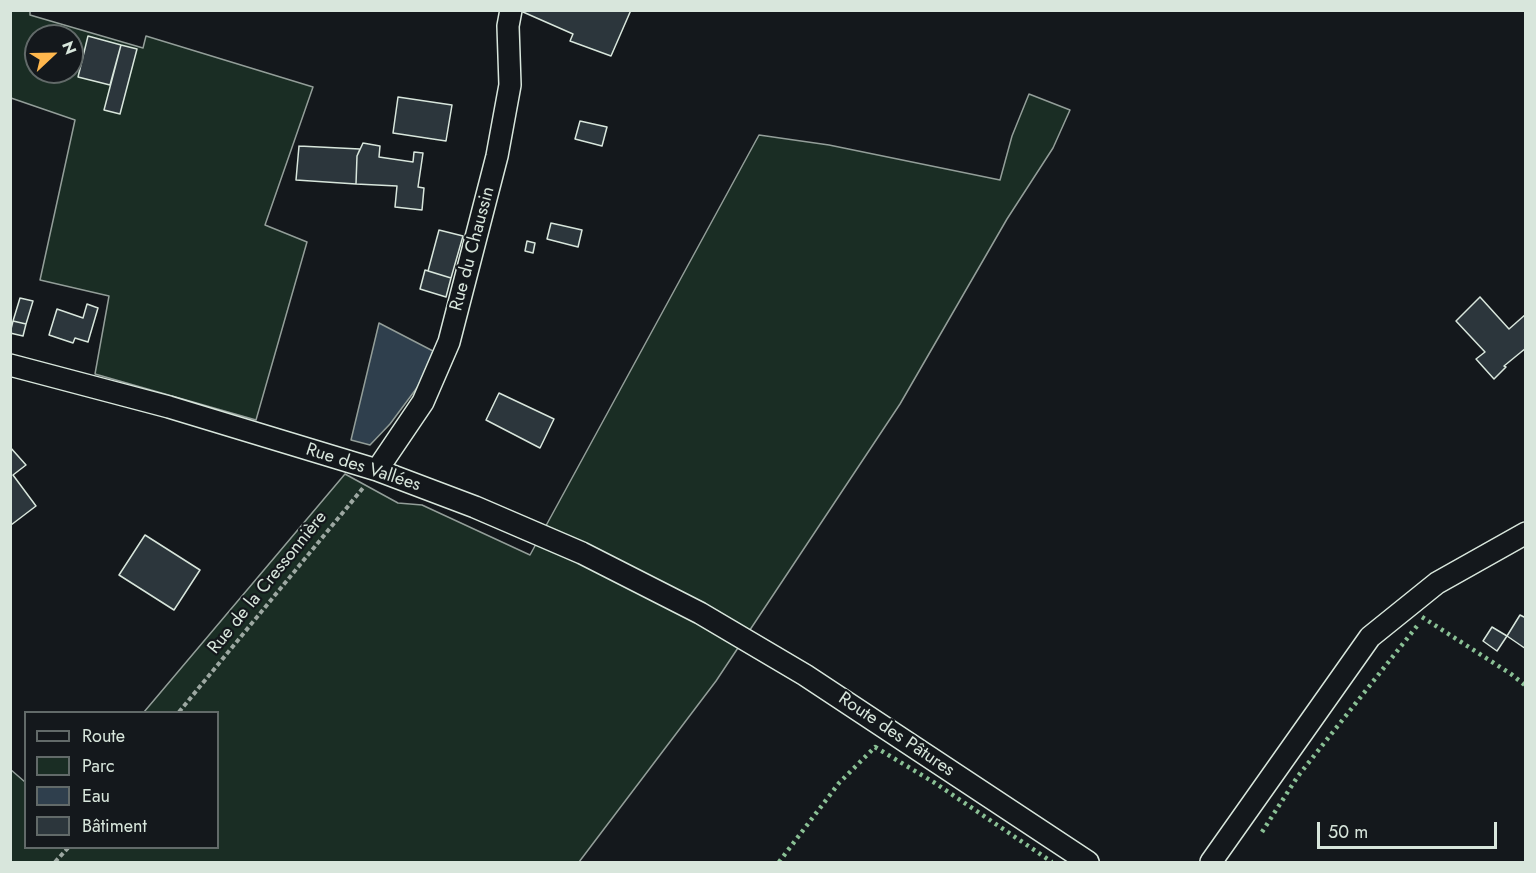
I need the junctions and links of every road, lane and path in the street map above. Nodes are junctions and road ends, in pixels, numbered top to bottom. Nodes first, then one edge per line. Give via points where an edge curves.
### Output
1 (510, 10) edge
2 (10, 365) edge
3 (377, 470) junction
4 (1526, 533) edge
5 (700, 614) joint
6 (179, 711) edge
7 (67, 849) edge
8 (55, 862) edge
9 (1088, 862) edge
10 (1211, 862) edge

1 - 3 street, Rue du Chaussin via 510,85 503,125 449,342 423,402
2 - 3 street, Rue des Vallées via 169,407
3 - 5 street, Rue des Vallées via 582,553
3 - 6 path, Rue de la Cressonnière
4 - 10 street via 1437,583 1370,637
5 - 9 street, Route des Pâtures via 805,675
7 - 8 path

